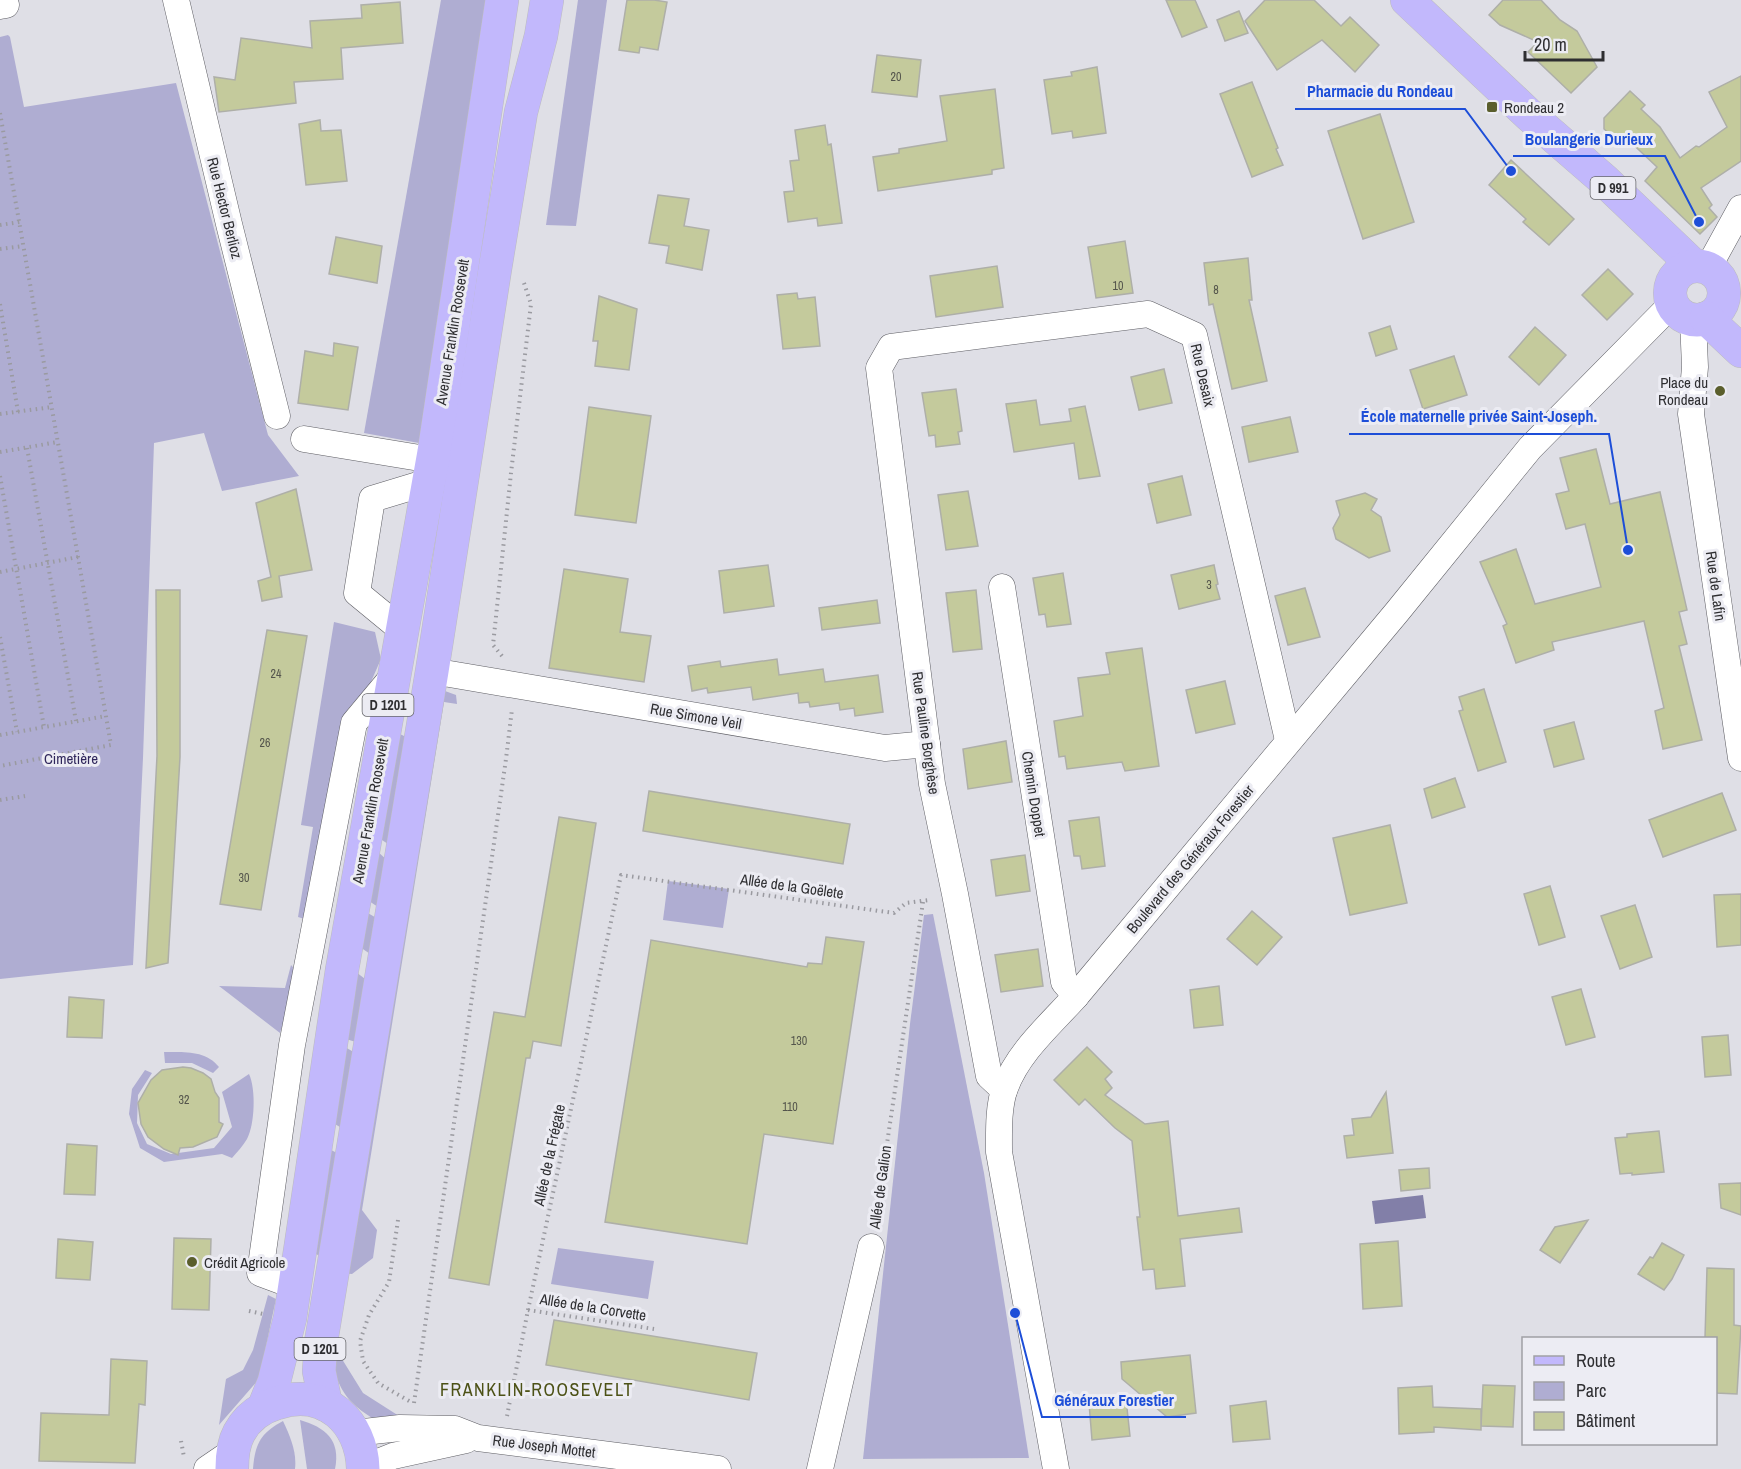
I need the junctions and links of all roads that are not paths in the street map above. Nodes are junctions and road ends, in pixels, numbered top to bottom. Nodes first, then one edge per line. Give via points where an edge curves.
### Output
1 (176, 0) edge
2 (502, 0) edge
3 (536, 0) edge
4 (547, 0) edge
5 (1407, 0) edge
6 (521, 112) junction
7 (1741, 208) edge
8 (1700, 297) edge
9 (1741, 351) edge
10 (879, 368) joint
11 (277, 416) dead end
12 (304, 439) dead end
13 (430, 471) junction
14 (1002, 587) dead end
15 (402, 630) junction
16 (432, 671) junction
17 (1288, 740) junction
18 (927, 744) junction
19 (1741, 758) edge
20 (1076, 996) junction
21 (1004, 1090) junction
22 (872, 1247) road end
23 (326, 1405) junction
24 (264, 1407) junction
25 (355, 1433) junction
26 (490, 1439) junction
27 (214, 1463) edge
28 (363, 1468) edge
29 (718, 1469) edge
30 (820, 1469) edge
31 (1056, 1469) edge

1 - 11 street, Rue Hector Berlioz
2 - 13 main road, Avenue Franklin Roosevelt / D 1201
3 - 6 main road
4 - 6 main road, D 1201
5 - 8 main road, D 991 via 1604,180
6 - 16 main road, D 1201
7 - 8 street
8 - 9 main road, D 991
8 - 17 street, Boulevard des Généraux Forestier via 1634,343 1530,448
8 - 19 street, Rue de Lafin via 1691,414
10 - 17 street, Rue Desaix via 891,346 1148,314 1194,335
10 - 18 street, Rue Pauline Borghèse
12 - 13 street
13 - 15 main road, Avenue Franklin Roosevelt / D 1201
13 - 15 street via 372,499 357,593
14 - 20 street, Chemin Doppet via 1064,982
15 - 24 main road, Avenue Franklin Roosevelt / D 1201 via 342,970 290,1318
16 - 18 street, Rue Simone Veil via 885,748
16 - 23 main road, D 1201 via 321,1342 319,1371
17 - 20 street, Boulevard des Généraux Forestier
18 - 21 street, Rue Pauline Borghèse via 989,1076
20 - 21 street, Boulevard des Généraux Forestier via 1029,1047
21 - 31 street, Boulevard des Généraux Forestier via 999,1152
22 - 30 street, Allée de Galion
23 - 24 main road via 303,1398
23 - 25 main road via 344,1418
24 - 27 main road via 249,1419
25 - 26 street, Rue Joseph Mottet via 413,1416
25 - 28 main road
26 - 28 street, Rue Joseph Mottet via 393,1456
26 - 29 street, Rue Joseph Mottet

